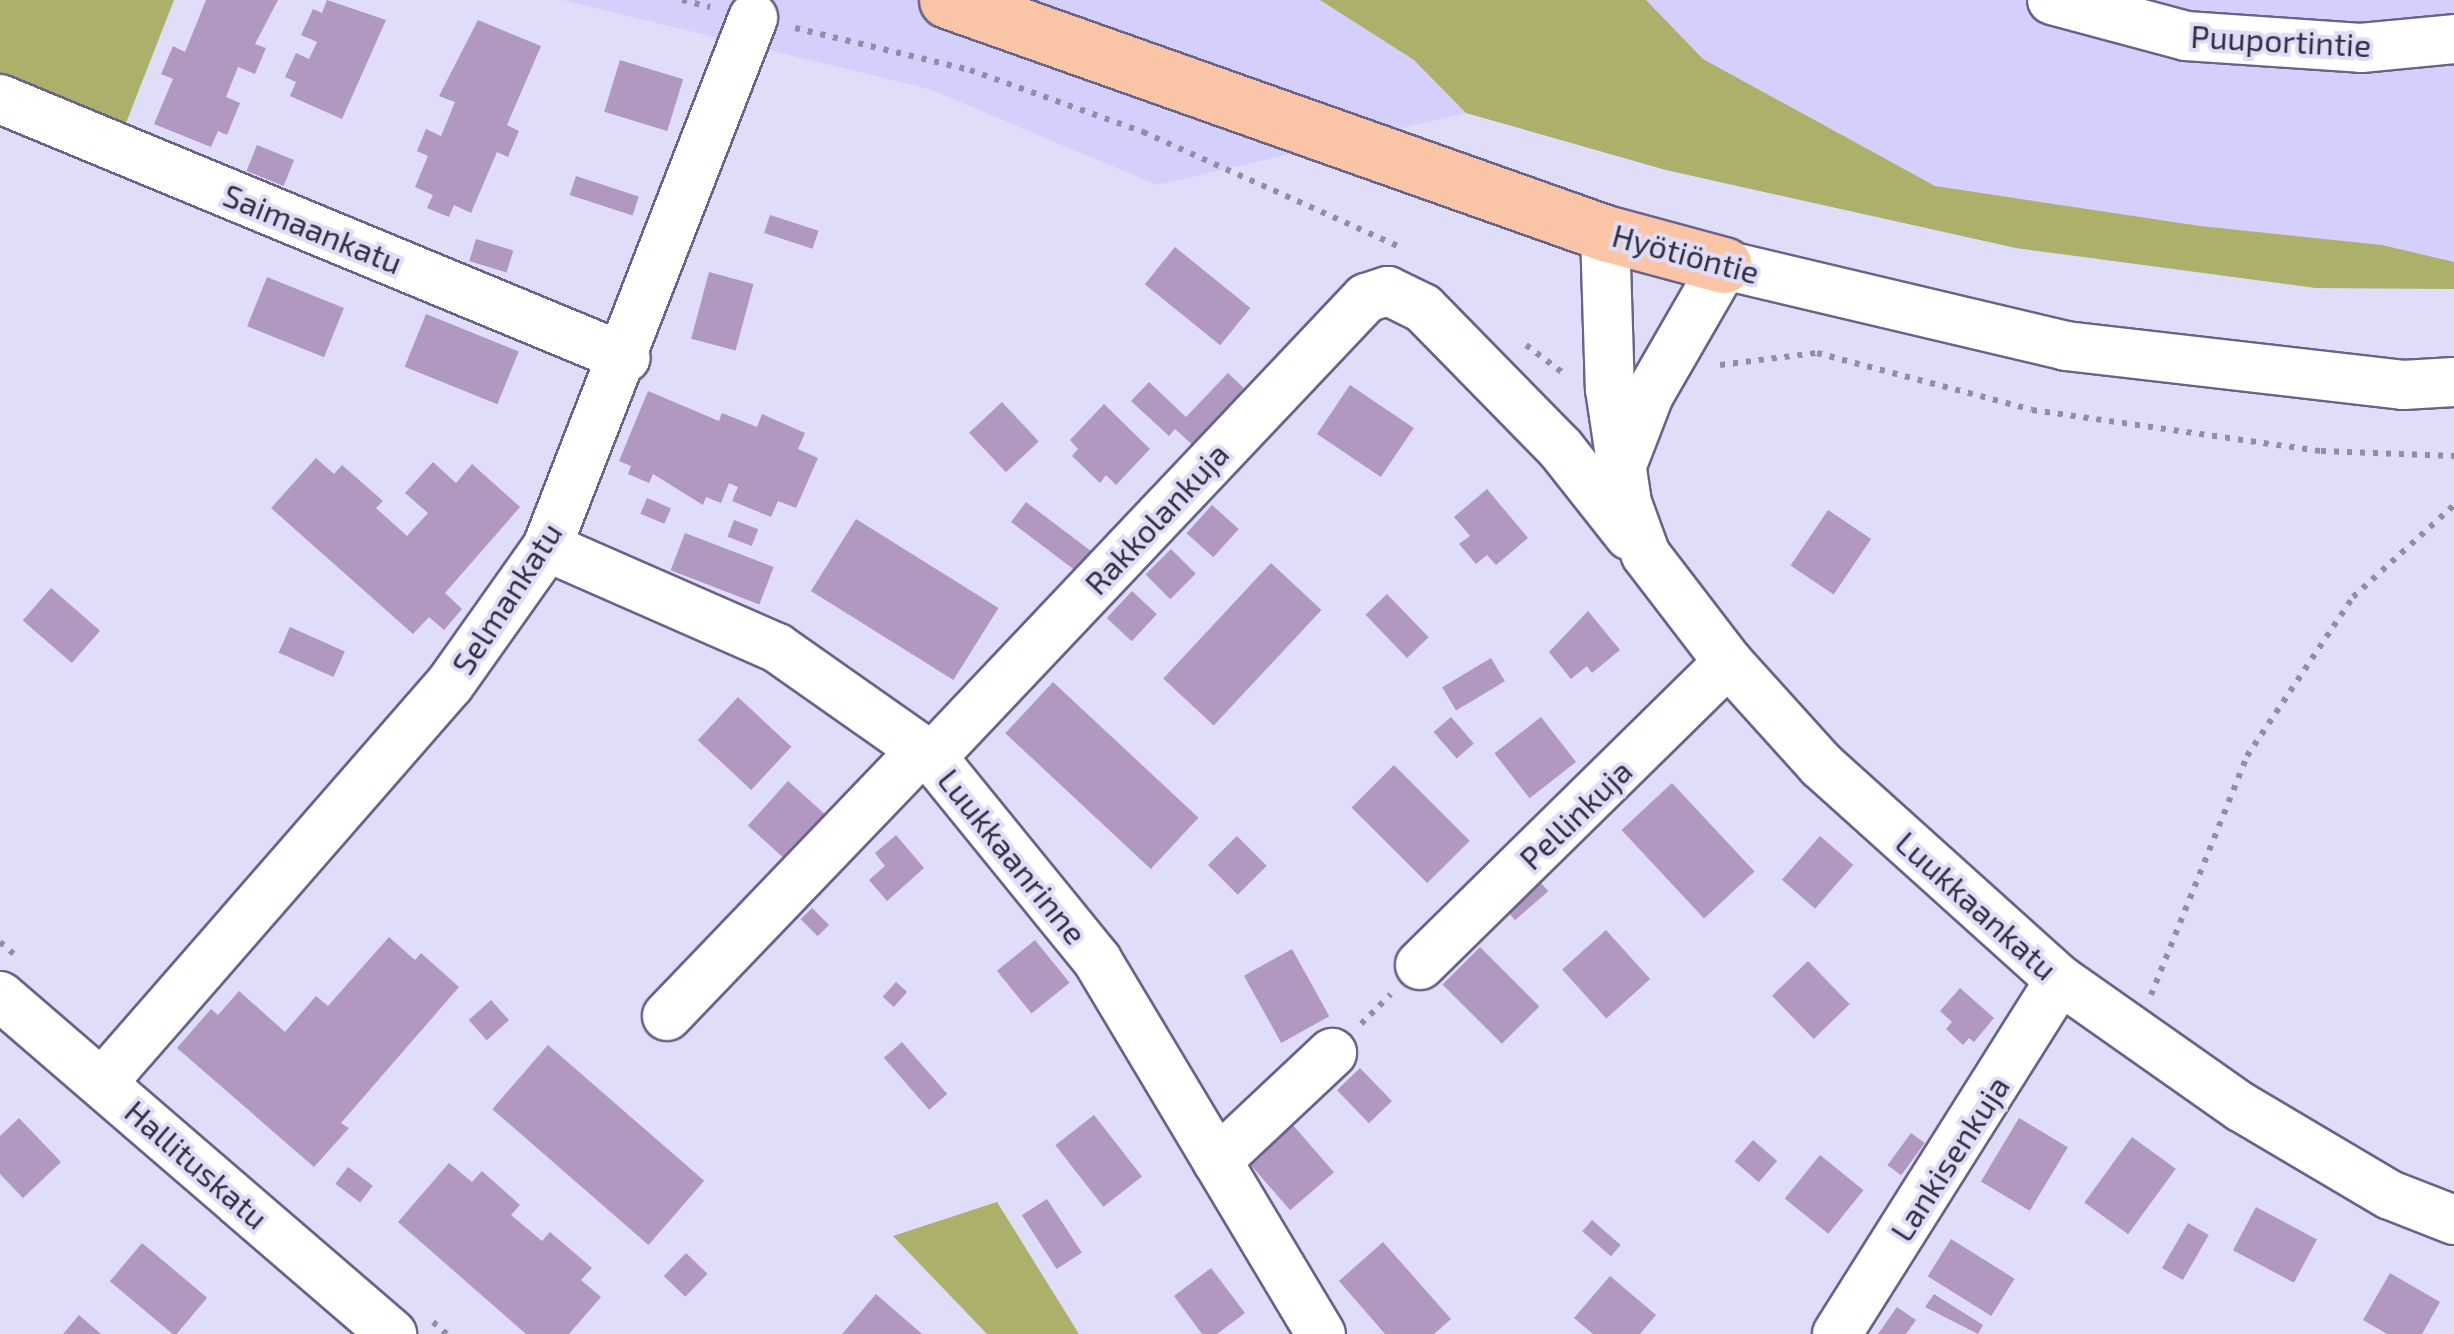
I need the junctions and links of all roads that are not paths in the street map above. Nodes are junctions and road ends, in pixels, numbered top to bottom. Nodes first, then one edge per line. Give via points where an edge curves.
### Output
1 (947, 0) edge
2 (2052, 0) edge
3 (753, 18) road end
4 (2454, 40) edge
5 (0, 99) edge
6 (1605, 233) junction
7 (1724, 265) junction
8 (626, 358) junction
9 (2454, 382) edge
10 (1621, 468) junction
11 (547, 547) junction
12 (1646, 556) junction
13 (1728, 662) junction
14 (927, 754) junction
15 (1420, 964) road end
16 (2060, 980) junction
17 (0, 996) edge
18 (667, 1016) dead end
19 (1332, 1053) road end
20 (102, 1084) junction
21 (1217, 1161) junction
22 (2454, 1220) edge
23 (392, 1334) edge
24 (1321, 1334) edge
25 (1836, 1334) edge

1 - 6 main road, Hyötiöntie
2 - 4 street, Puuportintie via 2186,36 2360,48
3 - 8 street, Selmankatu
5 - 8 street, Saimaankatu
6 - 7 main road, Hyötiöntie
6 - 10 street, Luukkaankatu via 1610,388
7 - 9 street, Hyötiöntie via 2066,346 2403,385
7 - 10 street via 1649,395
8 - 11 street, Selmankatu
10 - 12 street, Luukkaankatu
11 - 14 street, Luukkaanrinne via 777,648
11 - 20 street, Selmankatu via 450,684
12 - 13 street, Luukkaankatu
12 - 14 street, Rakkolankuja via 1561,450 1423,308 1401,274 1366,298 1283,380
13 - 15 street, Pellinkuja
13 - 16 street, Luukkaankatu via 1821,765
14 - 18 street, Rakkolankuja
14 - 21 street, Luukkaanrinne via 1098,960
16 - 22 street, Luukkaankatu via 2373,1186
16 - 25 street, Lankisenkuja
17 - 20 street, Hallituskatu
19 - 21 street
20 - 23 street, Hallituskatu
21 - 24 street, Luukkaanrinne

